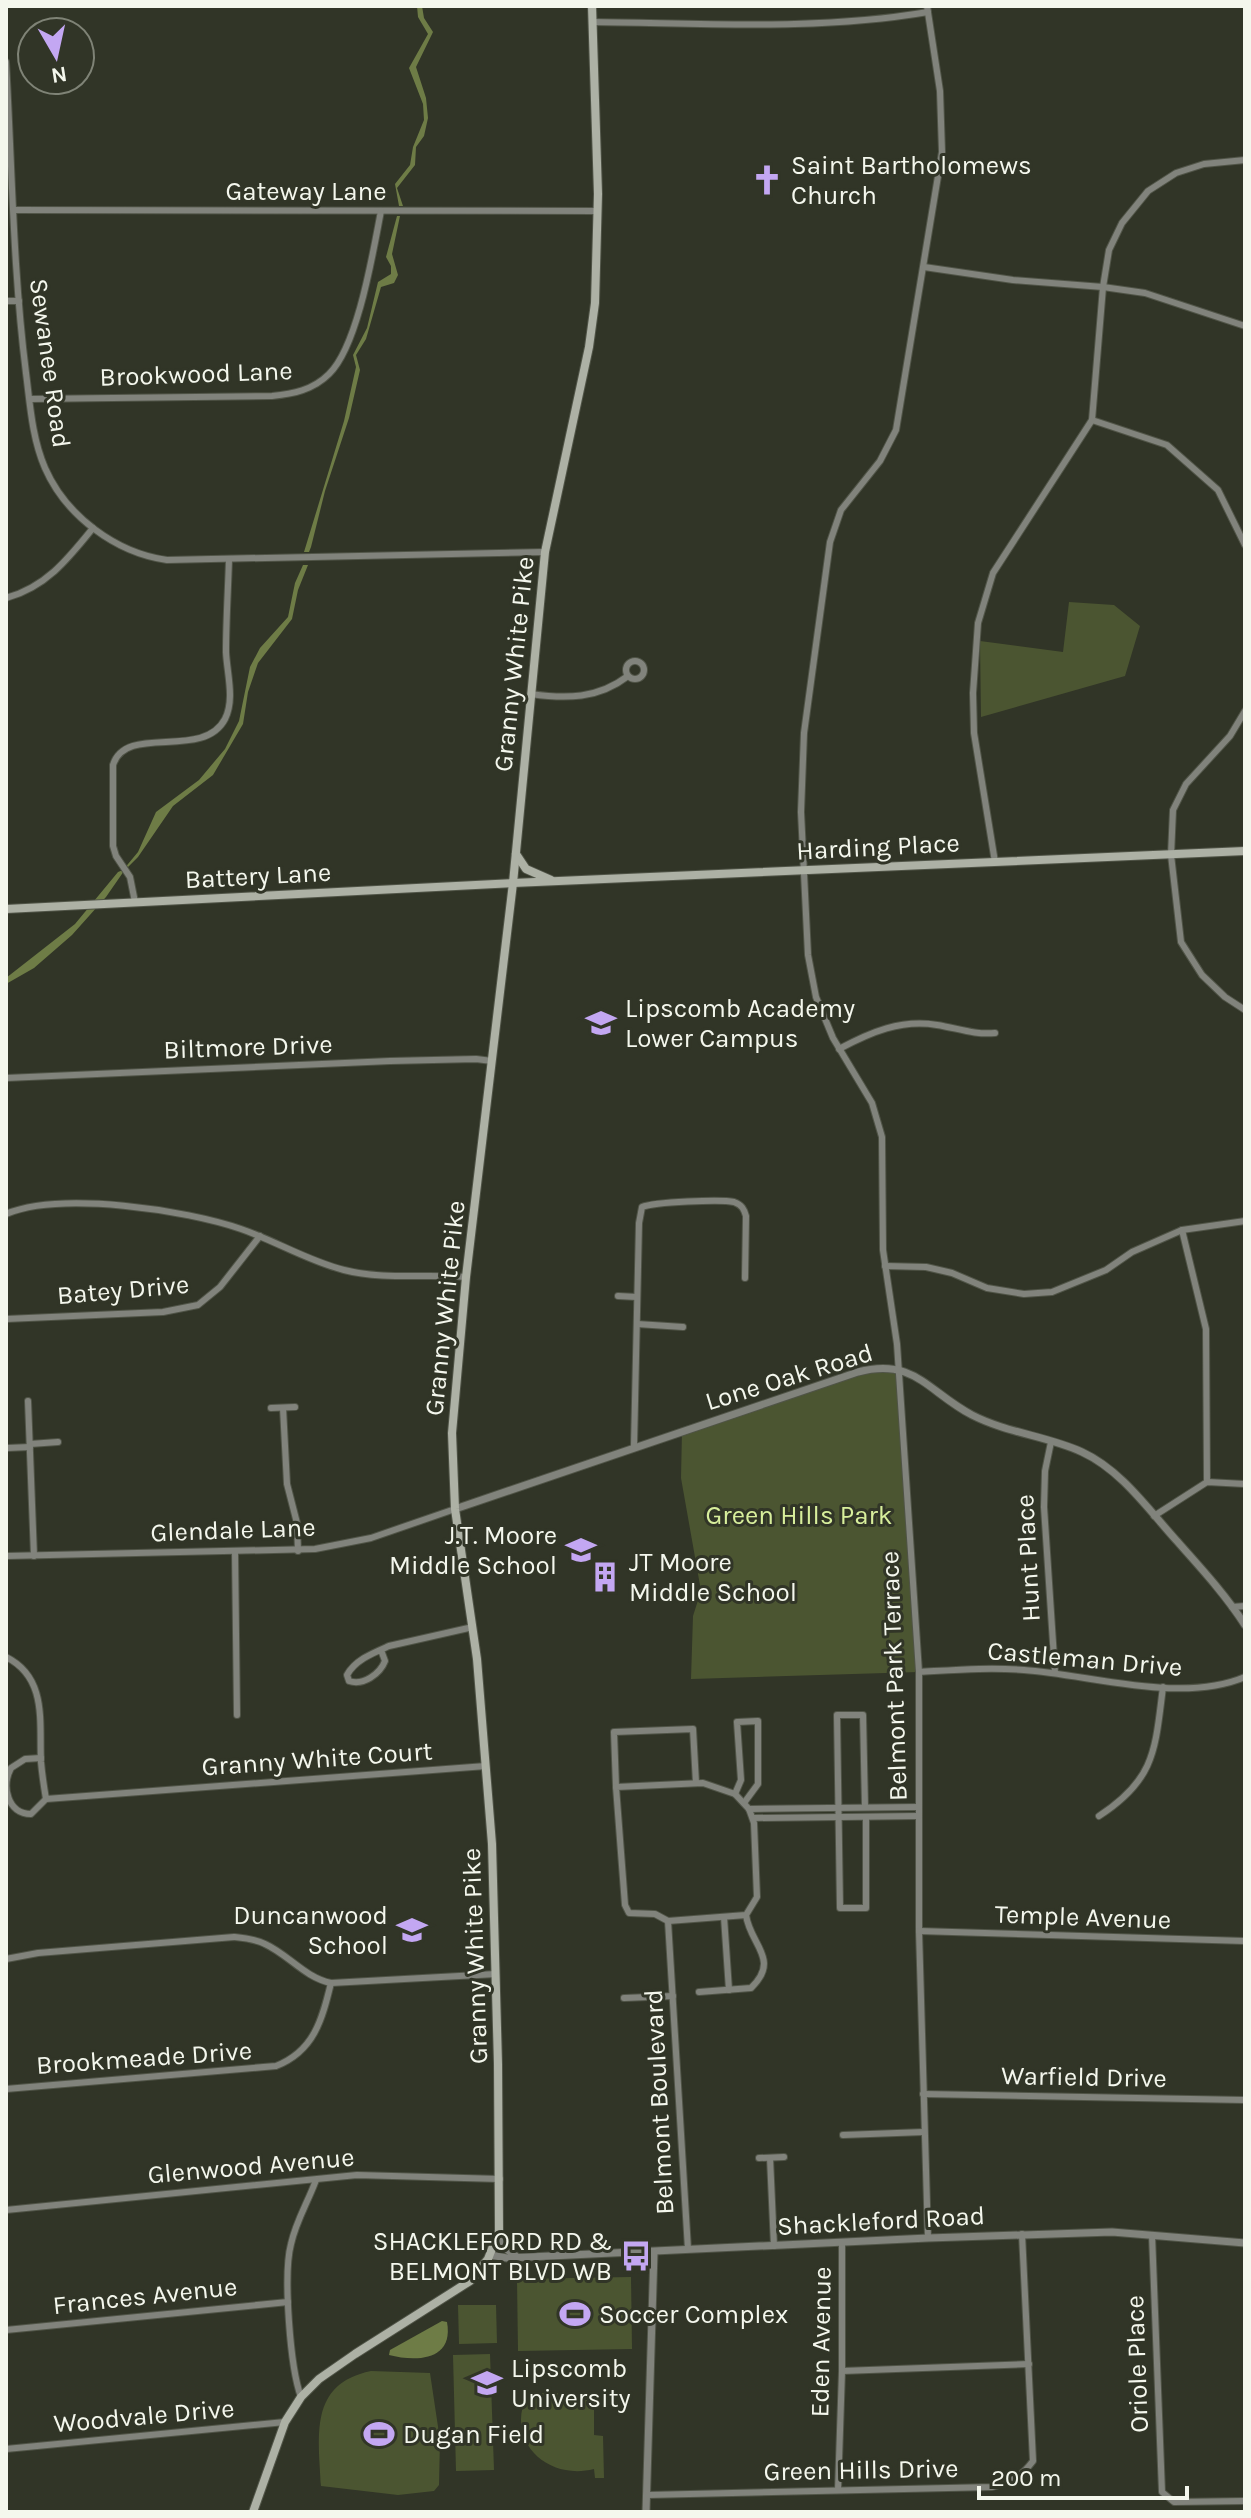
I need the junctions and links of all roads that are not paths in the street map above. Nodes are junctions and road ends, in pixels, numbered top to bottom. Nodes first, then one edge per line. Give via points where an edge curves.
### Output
1 (592, 6) edge
2 (927, 9) edge
3 (592, 22) junction
4 (6, 62) edge
5 (1245, 160) edge
6 (14, 210) junction
7 (381, 211) junction
8 (598, 211) junction
9 (924, 267) junction
10 (1103, 287) junction
11 (6, 301) edge
12 (19, 301) junction
13 (1245, 326) edge
14 (30, 399) junction
15 (1092, 420) junction
16 (93, 528) junction
17 (1245, 545) edge
18 (545, 552) junction
19 (229, 560) junction
20 (6, 598) edge
21 (628, 676) dead end
22 (531, 694) junction
23 (1245, 711) edge
24 (1245, 851) edge
25 (516, 854) junction
26 (1171, 855) junction
27 (995, 862) junction
28 (803, 870) junction
29 (555, 882) junction
30 (513, 883) junction
31 (135, 902) junction
32 (6, 909) edge
33 (1245, 1010) edge
34 (995, 1033) dead end
35 (839, 1049) junction
36 (492, 1061) junction
37 (6, 1078) edge
38 (6, 1214) edge
39 (1245, 1221) edge
40 (1182, 1230) junction
41 (260, 1236) junction
42 (885, 1266) junction
43 (466, 1277) junction
44 (745, 1278) dead end
45 (618, 1296) dead end
46 (637, 1297) junction
47 (6, 1319) edge
48 (637, 1324) junction
49 (683, 1327) dead end
50 (898, 1368) junction
51 (28, 1401) dead end
52 (295, 1407) dead end
53 (271, 1408) dead end
54 (283, 1408) junction
55 (58, 1442) dead end
56 (1051, 1442) junction
57 (30, 1446) junction
58 (634, 1446) junction
59 (7, 1448) edge
60 (1207, 1482) junction
61 (1245, 1484) edge
62 (455, 1509) junction
63 (1154, 1516) junction
64 (298, 1551) junction
65 (235, 1552) junction
66 (6, 1556) edge
67 (34, 1556) junction
68 (1245, 1606) edge
69 (1232, 1607) junction
70 (1245, 1625) edge
71 (473, 1627) junction
72 (381, 1650) junction
73 (6, 1657) edge
74 (919, 1672) junction
75 (1055, 1673) junction
76 (1245, 1677) edge
77 (1163, 1687) junction
78 (237, 1715) dead end
79 (41, 1758) junction
80 (486, 1766) junction
81 (696, 1783) junction
82 (616, 1787) junction
83 (735, 1794) junction
84 (46, 1799) junction
85 (747, 1806) junction
86 (865, 1807) junction
87 (919, 1807) junction
88 (839, 1808) junction
89 (919, 1816) junction
90 (1099, 1816) dead end
91 (839, 1817) junction
92 (866, 1817) junction
93 (753, 1818) junction
94 (746, 1915) junction
95 (724, 1917) junction
96 (668, 1921) junction
97 (919, 1931) junction
98 (1245, 1941) edge
99 (6, 1959) edge
100 (496, 1974) junction
101 (331, 1983) junction
102 (729, 1990) junction
103 (699, 1992) dead end
104 (673, 1996) junction
105 (624, 1998) dead end
106 (6, 2089) edge
107 (923, 2094) junction
108 (1245, 2100) edge
109 (924, 2132) junction
110 (843, 2135) dead end
111 (784, 2157) dead end
112 (759, 2158) dead end
113 (770, 2158) junction
114 (500, 2179) junction
115 (316, 2180) junction
116 (6, 2210) edge
117 (499, 2231) junction
118 (1022, 2234) junction
119 (1152, 2235) junction
120 (928, 2238) junction
121 (842, 2242) junction
122 (1245, 2243) edge
123 (774, 2246) junction
124 (688, 2249) junction
125 (654, 2252) junction
126 (490, 2255) junction
127 (519, 2258) junction
128 (288, 2302) junction
129 (6, 2330) edge
130 (1029, 2364) junction
131 (842, 2371) junction
132 (301, 2397) junction
133 (285, 2422) junction
134 (6, 2449) edge
135 (838, 2490) junction
136 (647, 2495) junction
137 (1245, 2501) edge
138 (253, 2512) edge
139 (646, 2512) edge

1 - 3 main road, Granny White Pike
2 - 3 street via 867,20 774,25
2 - 9 street, Belmont Park Terrace via 943,139
3 - 8 main road, Granny White Pike
4 - 6 street, Sewanee Road
5 - 10 street via 1204,164 1176,173 1148,191 1122,223 1109,250
6 - 7 street, Gateway Lane
6 - 12 street, Sewanee Road
7 - 8 street, Gateway Lane
7 - 14 street, Brookwood Lane via 349,341 332,371 313,386 272,396
8 - 18 main road, Granny White Pike via 591,335
9 - 10 street
9 - 28 street, Belmont Park Terrace via 896,430 880,461 841,510 830,542 802,748
10 - 13 street via 1145,293
10 - 15 street
11 - 12 street
12 - 14 street, Sewanee Road
14 - 16 street, Sewanee Road via 48,475
15 - 17 street via 1167,445 1218,490
15 - 27 street via 993,573 978,623 973,720
16 - 19 street, Sewanee Road via 152,557
16 - 20 street via 48,578
18 - 19 street, Sewanee Road
18 - 22 main road, Granny White Pike
19 - 31 street via 226,715 204,737 129,747 115,758 113,846 130,877
21 - 22 street via 587,696
22 - 25 main road, Granny White Pike
23 - 26 street via 1230,736 1186,784 1173,810
24 - 26 main road, Harding Place
25 - 29 main road via 526,869
25 - 30 main road, Granny White Pike
26 - 27 main road, Harding Place
26 - 33 street via 1181,942 1202,975
27 - 28 main road, Harding Place
28 - 29 main road, Harding Place
28 - 35 street, Belmont Park Terrace via 810,972
29 - 30 main road, Harding Place
30 - 31 main road, Battery Lane
30 - 36 main road, Granny White Pike
31 - 32 main road, Battery Lane
34 - 35 street via 908,1023
35 - 42 street, Belmont Park Terrace via 879,1122
36 - 37 street, Biltmore Drive
36 - 43 main road, Granny White Pike
38 - 41 street via 37,1206 105,1205 198,1218
39 - 40 street
40 - 42 street via 1052,1292 1024,1294 987,1288 926,1267
40 - 60 street via 1206,1329
41 - 43 street via 350,1271
41 - 47 street, Batey Drive via 220,1287 198,1305
42 - 50 street, Belmont Park Terrace
43 - 62 main road, Granny White Pike via 453,1424
44 - 46 street via 742,1206 725,1201 648,1204 640,1214
45 - 46 street
46 - 48 street
48 - 49 street
48 - 58 street
50 - 56 street, Lone Oak Road via 975,1416
50 - 58 street, Lone Oak Road via 858,1372
50 - 74 street, Belmont Park Terrace
51 - 57 street
52 - 54 street
53 - 54 street
54 - 64 street
55 - 57 street
56 - 63 street, Lone Oak Road via 1099,1461
56 - 75 street, Hunt Place via 1044,1499
57 - 59 street
57 - 67 street
58 - 62 street, Lone Oak Road
60 - 61 street
60 - 63 street
62 - 64 street, Glendale Lane via 356,1542
62 - 71 main road, Granny White Pike
63 - 69 street, Lone Oak Road
64 - 65 street, Glendale Lane
65 - 67 street, Glendale Lane
65 - 78 street
66 - 67 street, Glendale Lane
68 - 69 street
69 - 70 street, Lone Oak Road
71 - 72 street
71 - 80 main road, Granny White Pike
72 - 72 street via 351,1668 349,1681 363,1682 381,1668
73 - 79 street via 39,1694
74 - 75 street, Castleman Drive via 994,1668
74 - 87 street, Belmont Park Terrace
75 - 77 street, Castleman Drive
76 - 77 street, Castleman Drive via 1200,1689
77 - 90 street via 1149,1765 1129,1794
79 - 84 street
79 - 84 street via 25,1759 11,1768 7,1786 17,1812 31,1814
80 - 84 street, Granny White Court
80 - 100 main road, Granny White Pike
81 - 82 street
81 - 82 street via 693,1729 614,1732
81 - 83 street
82 - 96 street via 626,1909
83 - 85 street
83 - 85 street via 741,1776 737,1722 758,1721 758,1784
85 - 88 street
85 - 93 street
86 - 87 street
86 - 88 street
86 - 88 street via 863,1715 837,1715
87 - 89 street, Belmont Park Terrace
88 - 91 street
89 - 92 street
89 - 97 street, Belmont Park Terrace
91 - 92 street
91 - 92 street via 840,1908 866,1908
91 - 93 street
93 - 94 street via 757,1897
94 - 95 street
94 - 102 street via 765,1961 754,1986
95 - 96 street
95 - 102 street
96 - 104 street, Belmont Boulevard
97 - 98 street, Temple Avenue
97 - 107 street, Belmont Park Terrace
99 - 101 street via 234,1937 268,1945 311,1976
100 - 101 street
100 - 114 main road, Granny White Pike
101 - 106 street, Brookmeade Drive via 313,2038 303,2051 276,2066
102 - 103 street
104 - 105 street
104 - 124 street, Belmont Boulevard
107 - 108 street, Warfield Drive
107 - 109 street, Belmont Park Terrace
109 - 110 street
109 - 120 street, Belmont Park Terrace
111 - 113 street
112 - 113 street
113 - 123 street
114 - 115 street, Glenwood Avenue via 372,2175
114 - 117 main road, Granny White Pike
115 - 116 street, Glenwood Avenue
115 - 128 street via 291,2243
117 - 126 main road, Granny White Pike
117 - 127 street via 505,2248
118 - 119 street, Shackleford Road
118 - 120 street, Shackleford Road
118 - 130 street, Green Hills Drive
119 - 122 street, Shackleford Road
119 - 137 street, Oriole Place via 1162,2492 1174,2502
120 - 121 street, Shackleford Road
121 - 123 street, Shackleford Road
121 - 131 street, Eden Avenue
123 - 124 street, Shackleford Road
124 - 125 street, Shackleford Road
125 - 127 street, Shackleford Road
125 - 136 street, Belmont Boulevard
126 - 127 street, Shackleford Road
126 - 132 main road, Granny White Pike via 462,2287 355,2354
128 - 129 street, Frances Avenue
128 - 132 street
130 - 131 street
130 - 135 street, Green Hills Drive via 1033,2461 1023,2475 992,2487
131 - 135 street, Eden Avenue
132 - 133 main road, Granny White Pike
133 - 134 street, Woodvale Drive
133 - 138 main road, Granny White Pike
135 - 136 street, Green Hills Drive
136 - 139 street, Belmont Boulevard

